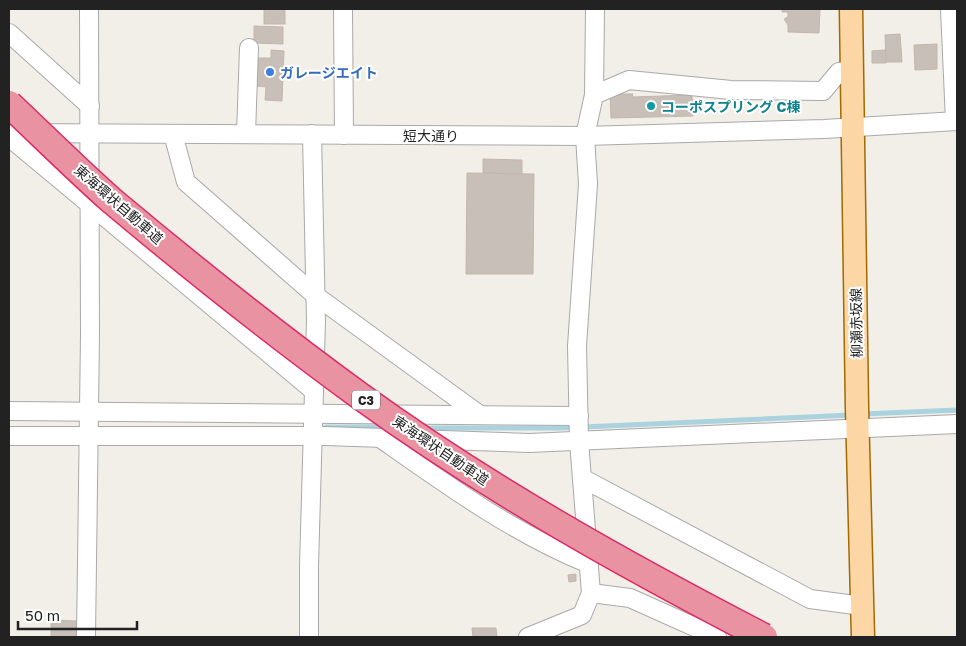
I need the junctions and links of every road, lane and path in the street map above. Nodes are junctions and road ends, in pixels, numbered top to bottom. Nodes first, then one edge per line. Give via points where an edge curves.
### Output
1 (89, 9) edge
2 (343, 9) edge
3 (595, 9) edge
4 (851, 9) edge
5 (950, 9) edge
6 (9, 33) edge
7 (249, 48) dead end
8 (852, 70) junction
9 (594, 95) junction
10 (9, 104) edge
11 (90, 106) junction
12 (956, 121) edge
13 (852, 128) junction
14 (90, 134) junction
15 (173, 134) junction
16 (246, 134) junction
17 (312, 134) junction
18 (344, 134) junction
19 (9, 135) edge
20 (586, 136) junction
21 (89, 203) junction
22 (316, 296) junction
23 (314, 391) junction
24 (9, 411) edge
25 (314, 415) junction
26 (480, 415) junction
27 (857, 420) junction
28 (957, 424) edge
29 (89, 425) junction
30 (579, 428) junction
31 (9, 436) edge
32 (313, 436) junction
33 (380, 438) junction
34 (582, 478) junction
35 (589, 564) junction
36 (591, 593) junction
37 (862, 606) junction
38 (86, 637) edge
39 (309, 637) edge
40 (528, 637) edge
41 (717, 637) edge
42 (764, 637) edge
43 (863, 637) edge

1 - 11 street
2 - 18 street
3 - 9 street
4 - 8 main road, 柳瀬赤坂線
5 - 12 street
6 - 11 street
7 - 16 street
8 - 9 street via 840,72 823,91 731,90 628,80
8 - 13 main road, 柳瀬赤坂線
9 - 20 street
10 - 42 highway, 東海環状自動車道 / C3, bridge via 110,198 249,312 362,397 471,471 574,533
11 - 14 street
12 - 13 street, 短大通り
13 - 20 street, 短大通り
13 - 27 main road, 柳瀬赤坂線
14 - 15 street, 短大通り
14 - 19 street, 短大通り
14 - 21 street
15 - 16 street, 短大通り
15 - 22 street via 186,182
16 - 17 street, 短大通り
17 - 18 street, 短大通り
17 - 22 street
18 - 20 street, 短大通り
19 - 21 street
20 - 30 street via 588,184 577,346
21 - 23 street
21 - 29 street
22 - 23 street
22 - 26 street
23 - 25 street
24 - 29 street
25 - 26 street
25 - 29 street
25 - 32 street
26 - 30 street
27 - 28 street
27 - 30 street
27 - 37 main road, 柳瀬赤坂線
29 - 31 street
29 - 32 street
29 - 38 street
30 - 33 street via 529,443
30 - 34 street
32 - 33 street
32 - 39 street
33 - 35 street via 461,495 554,550
34 - 35 street
34 - 37 street via 810,599
35 - 36 street
36 - 40 street via 582,614
36 - 41 street via 630,598
37 - 43 main road, 柳瀬赤坂線

